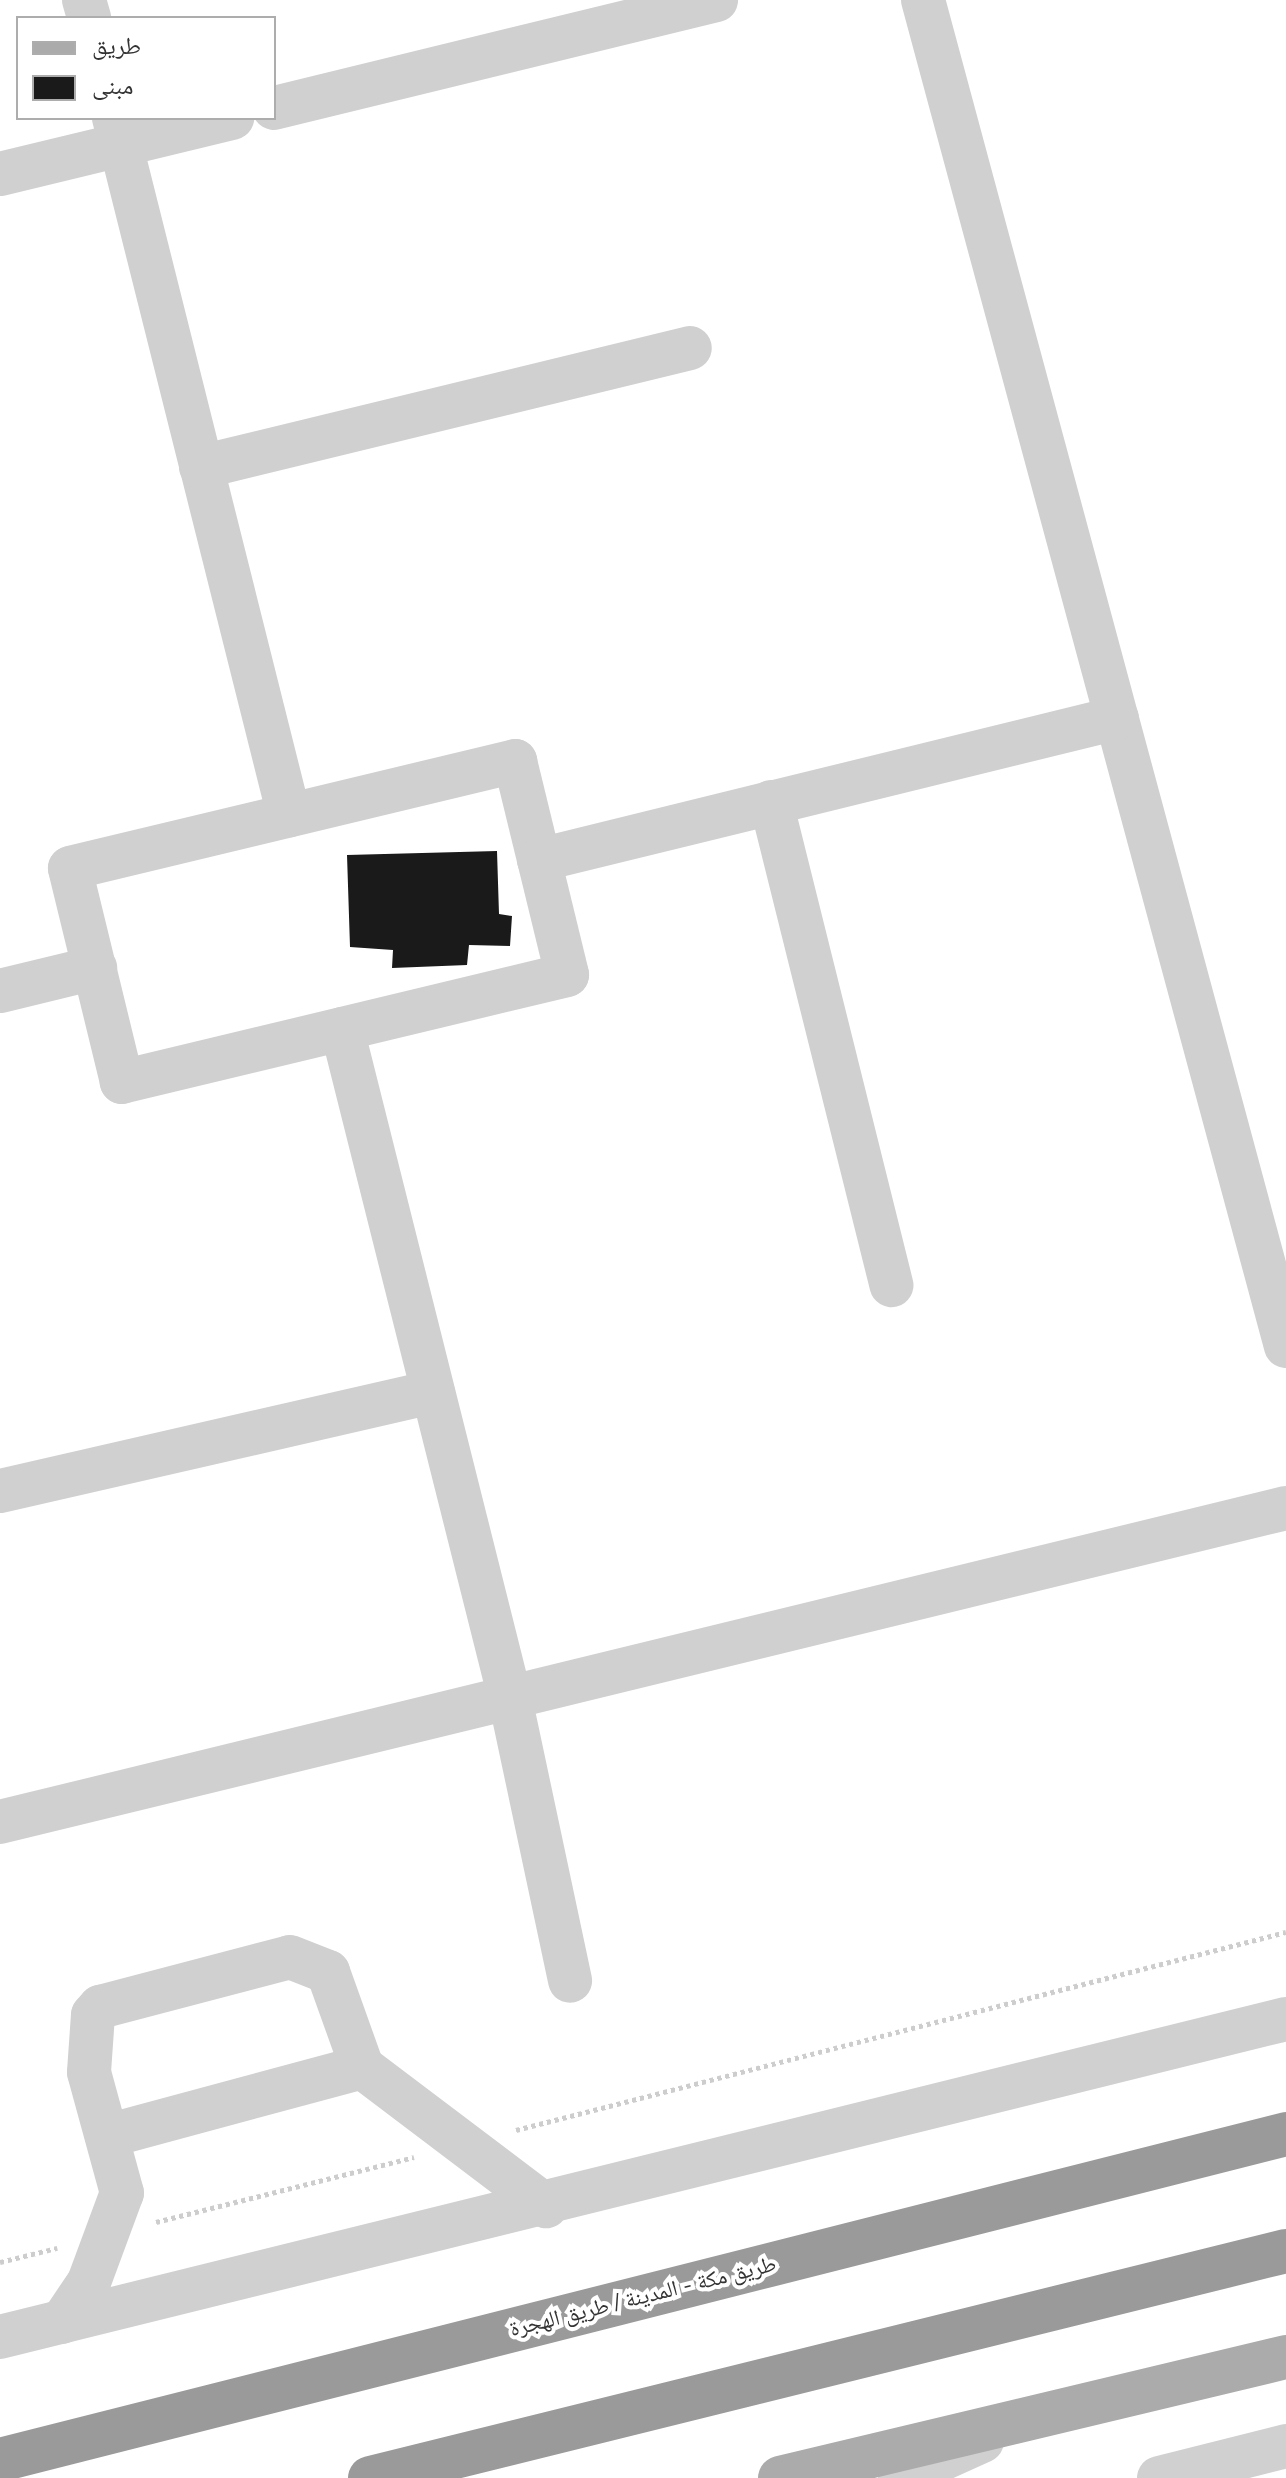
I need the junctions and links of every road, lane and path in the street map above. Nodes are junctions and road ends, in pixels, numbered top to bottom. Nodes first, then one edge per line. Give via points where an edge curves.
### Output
1 (716, 0) edge
2 (923, 0) edge
3 (276, 108) edge
4 (216, 120) edge
5 (117, 132) edge
6 (0, 174) edge
7 (690, 348) dead end
8 (201, 467) junction
9 (1117, 718) junction
10 (771, 802) junction
11 (289, 815) junction
12 (539, 860) junction
13 (95, 968) junction
14 (0, 991) edge
15 (342, 1029) junction
16 (891, 1285) dead end
17 (1286, 1346) edge
18 (433, 1392) junction
19 (0, 1491) edge
20 (1286, 1508) edge
21 (510, 1698) junction
22 (0, 1822) edge
23 (1286, 1932) edge
24 (570, 1981) dead end
25 (1286, 2019) edge
26 (362, 2067) junction
27 (1286, 2134) edge
28 (107, 2136) junction
29 (463, 2144) junction
30 (546, 2206) junction
31 (111, 2234) junction
32 (1286, 2251) edge
33 (0, 2262) edge
34 (62, 2322) junction
35 (0, 2337) edge
36 (1286, 2357) edge
37 (1032, 2418) junction
38 (1286, 2446) edge
39 (0, 2460) edge
40 (370, 2478) edge
41 (780, 2478) edge
42 (900, 2478) edge
43 (1159, 2478) edge

1 - 3 street
2 - 9 street
4 - 5 street
5 - 6 street
5 - 8 street
7 - 8 street
8 - 11 street
9 - 10 street
9 - 17 street
10 - 12 street
10 - 16 street
11 - 12 street via 515,761
11 - 13 street via 70,868
12 - 15 street via 567,975
13 - 14 street
13 - 15 street via 122,1082
15 - 18 street
18 - 19 street
18 - 21 street
20 - 21 street
21 - 22 street
21 - 24 street
23 - 29 path
25 - 30 street
26 - 28 street
26 - 28 street via 339,1989 310,1962 290,1957 100,2007 88,2038 89,2072
26 - 29 street
27 - 39 highway, طريق مكة - المدينة / طريق الهجرة
28 - 31 street via 122,2193
29 - 30 street
29 - 31 path
30 - 34 street
31 - 33 path
31 - 34 street
32 - 40 highway
34 - 35 street
36 - 37 main road
37 - 41 main road
37 - 42 street
38 - 43 street

